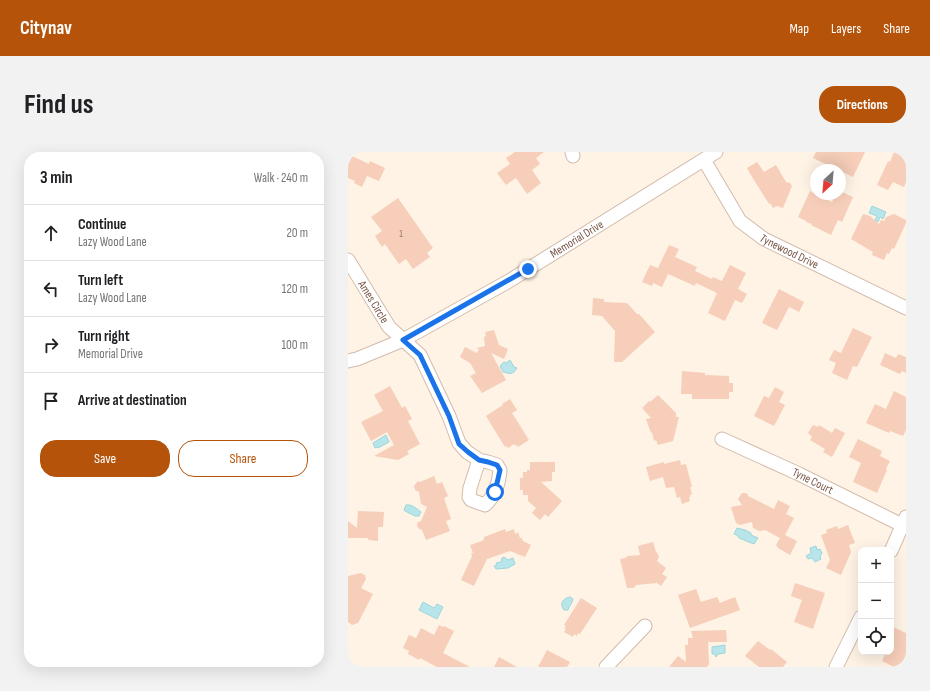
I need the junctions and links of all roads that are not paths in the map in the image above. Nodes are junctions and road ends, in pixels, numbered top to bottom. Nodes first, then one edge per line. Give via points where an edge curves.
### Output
1 (716, 152) edge
2 (704, 160) junction
3 (348, 260) edge
4 (906, 308) edge
5 (403, 340) junction
6 (348, 361) edge
7 (722, 439) dead end
8 (479, 460) dead end
9 (904, 521) edge
10 (893, 547) edge
11 (860, 619) edge
12 (645, 626) dead end
13 (606, 667) edge
14 (836, 667) edge

1 - 2 street, Memorial Drive
2 - 4 street, Tynewood Drive via 740,221 764,240
2 - 5 street, Memorial Drive via 528,269
3 - 5 street, Ames Circle via 389,326
5 - 6 street, Memorial Drive
5 - 8 street, Ames Circle via 420,355 449,416 459,444
7 - 9 street, Tyne Court
9 - 10 street
11 - 14 street
12 - 13 street

